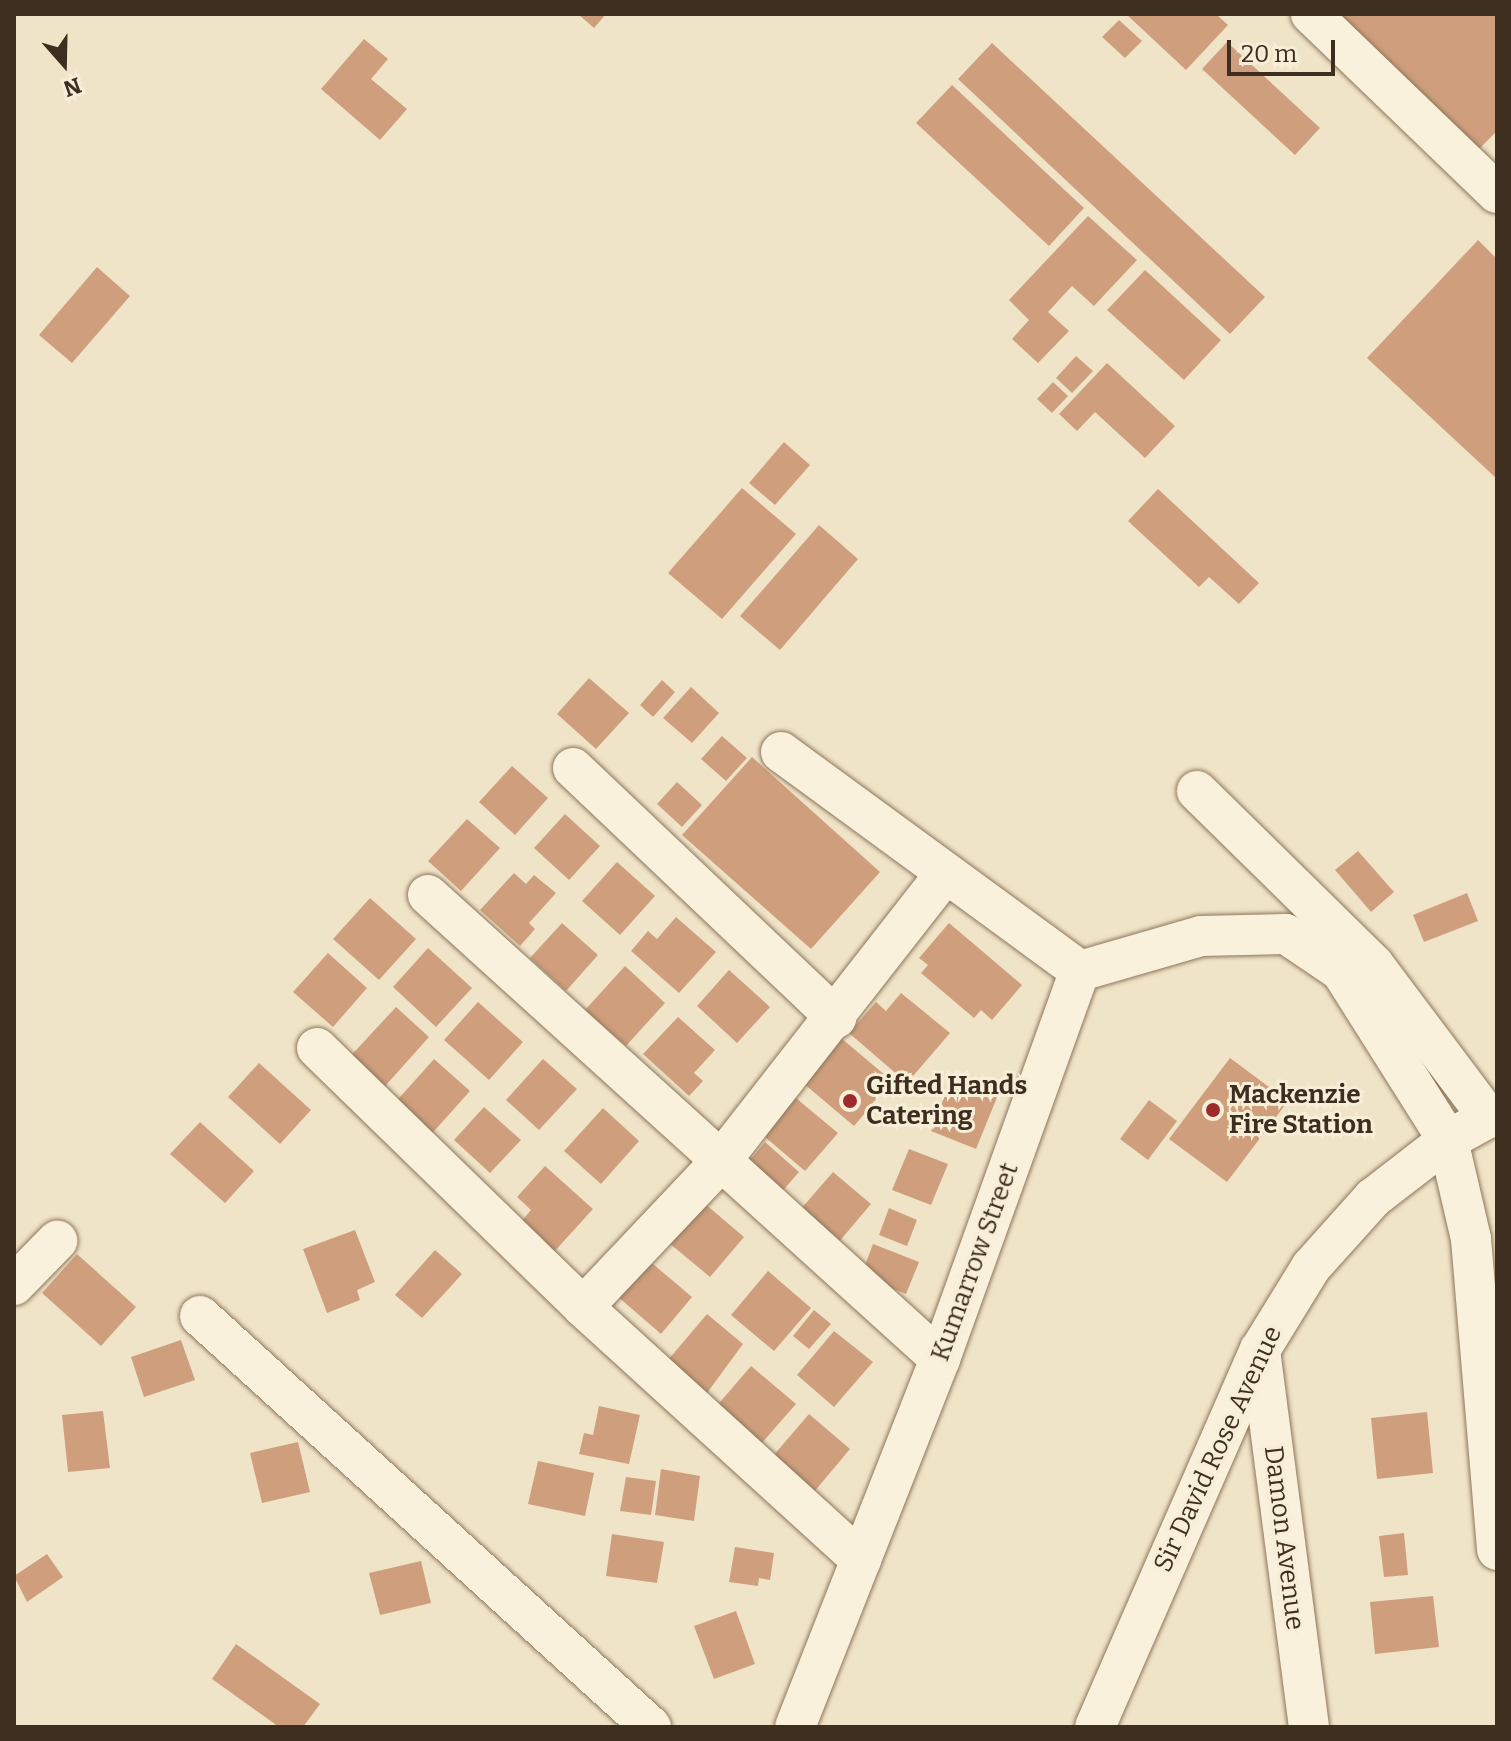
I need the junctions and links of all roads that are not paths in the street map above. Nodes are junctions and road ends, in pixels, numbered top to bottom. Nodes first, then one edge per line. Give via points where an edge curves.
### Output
1 (1311, 14) edge
2 (1497, 193) edge
3 (781, 752) dead end
4 (573, 768) dead end
5 (1197, 791) dead end
6 (944, 875) junction
7 (428, 895) dead end
8 (1080, 971) junction
9 (836, 1018) junction
10 (317, 1048) dead end
11 (1493, 1116) edge
12 (1448, 1140) junction
13 (720, 1162) junction
14 (57, 1241) dead end
15 (14, 1285) edge
16 (583, 1307) junction
17 (200, 1316) dead end
18 (1260, 1350) junction
19 (940, 1359) junction
20 (1492, 1472) edge
21 (1497, 1550) edge
22 (861, 1560) junction
23 (651, 1727) edge
24 (795, 1727) edge
25 (1095, 1727) edge
26 (1309, 1727) edge

1 - 2 street
3 - 6 street
4 - 9 street
5 - 11 street via 1374,965
6 - 8 street
6 - 9 street
7 - 13 street
8 - 12 street via 1201,936 1286,934 1341,971
8 - 19 street, Kumarrow Street
9 - 13 street
10 - 16 street
11 - 12 street, Sir David Rose Avenue
12 - 18 street, Sir David Rose Avenue via 1373,1198 1311,1267
12 - 20 street via 1471,1239
13 - 16 street
13 - 19 street
14 - 15 street
16 - 22 street
17 - 23 street
18 - 25 street, Sir David Rose Avenue
18 - 26 street, Damon Avenue
19 - 22 street, Kumarrow Street
20 - 21 street
22 - 24 street, Kumarrow Street

